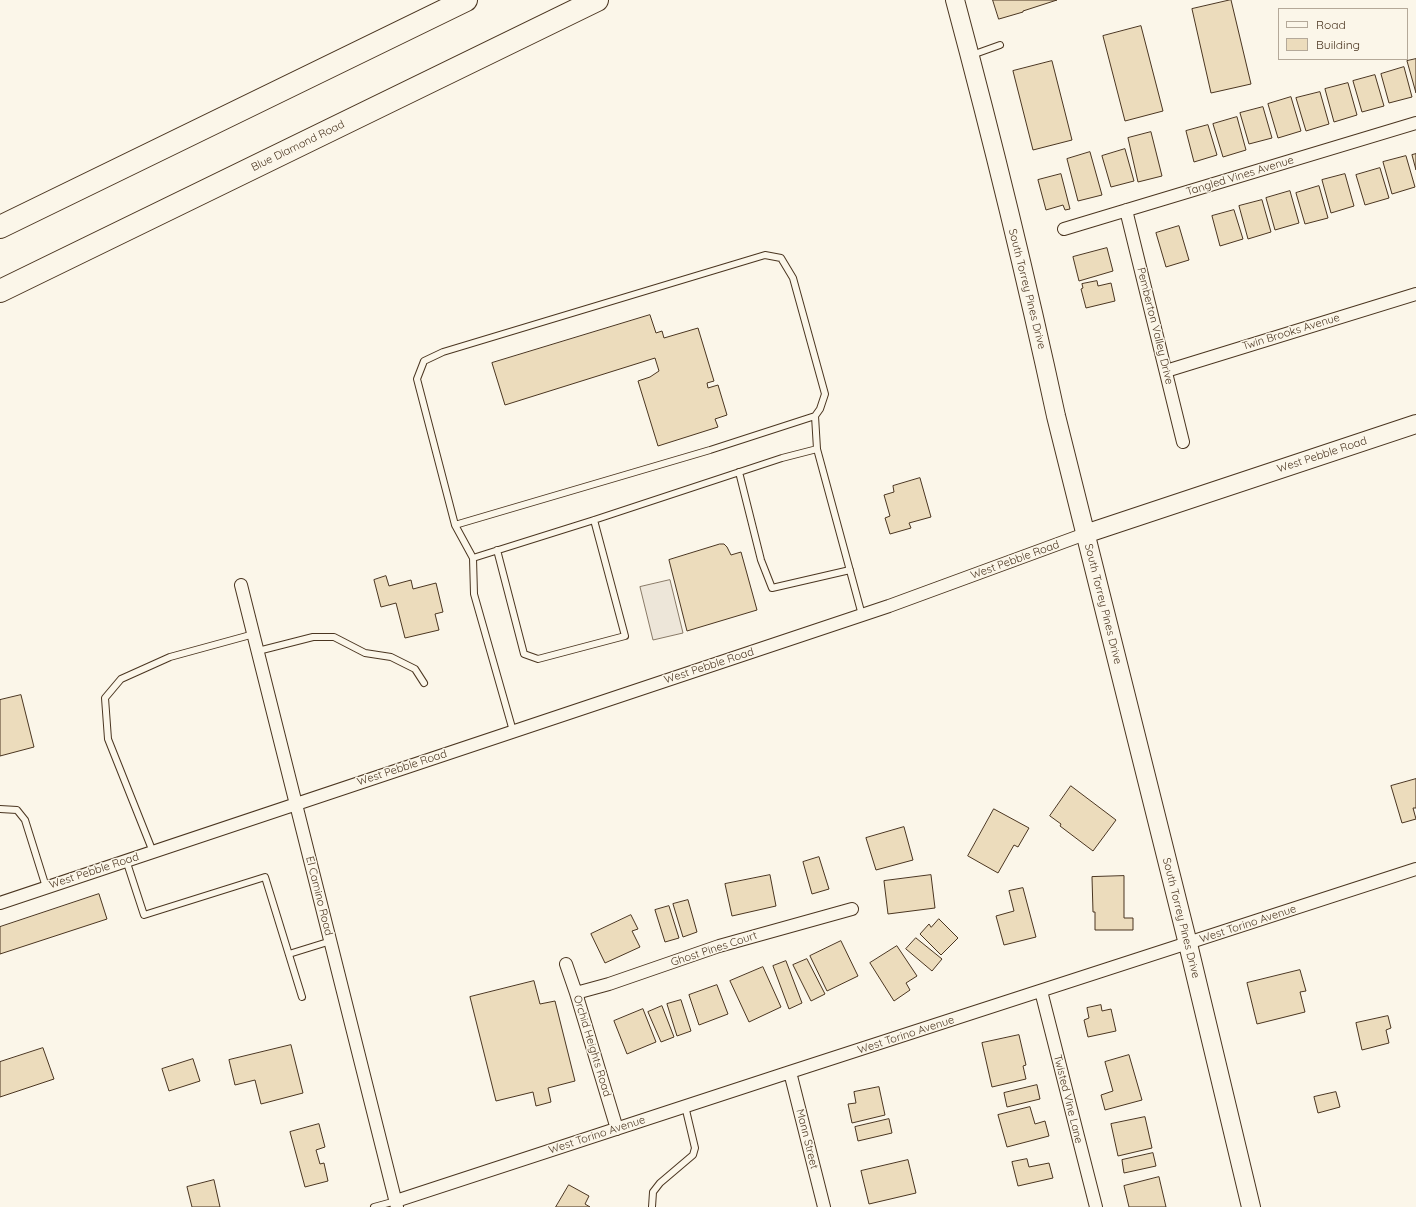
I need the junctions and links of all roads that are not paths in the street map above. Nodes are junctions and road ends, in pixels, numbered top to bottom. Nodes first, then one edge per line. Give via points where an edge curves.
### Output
1 (466, 0) edge
2 (597, 0) edge
3 (955, 0) edge
4 (1000, 46) dead end
5 (970, 56) junction
6 (1416, 123) edge
7 (1126, 210) junction
8 (0, 227) edge
9 (1064, 229) dead end
10 (0, 291) edge
11 (1416, 294) edge
12 (1166, 371) junction
13 (815, 416) junction
14 (1416, 424) edge
15 (1183, 442) dead end
16 (817, 449) junction
17 (739, 472) junction
18 (594, 520) junction
19 (455, 525) junction
20 (1085, 534) junction
21 (497, 550) junction
22 (473, 558) junction
23 (850, 570) junction
24 (241, 585) dead end
25 (862, 615) junction
26 (254, 634) junction
27 (258, 651) junction
28 (424, 683) dead end
29 (513, 731) junction
30 (296, 804) junction
31 (0, 809) edge
32 (153, 852) junction
33 (126, 860) junction
34 (1416, 870) edge
35 (46, 887) junction
36 (0, 903) edge
37 (852, 909) dead end
38 (330, 941) junction
39 (1188, 944) junction
40 (289, 954) junction
41 (566, 964) dead end
42 (1041, 991) junction
43 (576, 992) junction
44 (302, 997) dead end
45 (790, 1072) junction
46 (685, 1106) junction
47 (617, 1129) junction
48 (396, 1204) edge
49 (374, 1207) edge
50 (652, 1207) edge
51 (824, 1207) edge
52 (1096, 1207) edge
53 (1251, 1207) edge

1 - 8 highway
2 - 10 highway, Blue Diamond Road
3 - 5 street, South Torrey Pines Drive
4 - 5 lane
5 - 20 street, South Torrey Pines Drive
6 - 7 street, Tangled Vines Avenue
7 - 9 street, Tangled Vines Avenue
7 - 12 street, Pemberton Valley Drive
11 - 12 street, Twin Brooks Avenue
12 - 15 street, Pemberton Valley Drive
13 - 16 lane
13 - 19 lane via 710,450
13 - 19 lane via 825,394 793,278 781,258 765,255 443,352 424,361 417,379
14 - 20 street, West Pebble Road
16 - 17 lane
16 - 23 lane
17 - 18 lane
17 - 23 lane via 761,560 772,588
18 - 21 lane
18 - 21 lane via 625,636 538,658 524,654
19 - 22 lane
20 - 25 street, West Pebble Road
20 - 39 street, South Torrey Pines Drive
21 - 22 lane
22 - 29 lane via 474,594
23 - 25 lane
24 - 26 street, El Camino Road
25 - 29 street, West Pebble Road
26 - 27 street, El Camino Road
26 - 32 lane via 170,657 121,679 104,698 108,739
27 - 28 lane via 313,637 334,637 365,653 391,657 415,669
27 - 30 street, El Camino Road
29 - 30 street, West Pebble Road
30 - 32 street, West Pebble Road
30 - 38 street, El Camino Road
31 - 35 lane via 17,810 25,820
32 - 33 street, West Pebble Road
33 - 35 street, West Pebble Road
33 - 40 lane via 144,915 265,877
34 - 39 street, West Torino Avenue
35 - 36 street, West Pebble Road
37 - 43 street, Ghost Pines Court via 719,946 609,984
38 - 40 lane
38 - 48 street, El Camino Road
39 - 42 street, West Torino Avenue
39 - 53 street, South Torrey Pines Drive
40 - 44 lane
41 - 43 street, Orchid Heights Road
42 - 45 street, West Torino Avenue
42 - 52 street, Twisted Vine Lane
43 - 47 street, Orchid Heights Road
45 - 46 street, West Torino Avenue
45 - 51 street, Mann Street
46 - 47 street, West Torino Avenue
46 - 50 lane via 695,1148 693,1155 660,1183 653,1192
47 - 48 street, West Torino Avenue
48 - 49 lane

